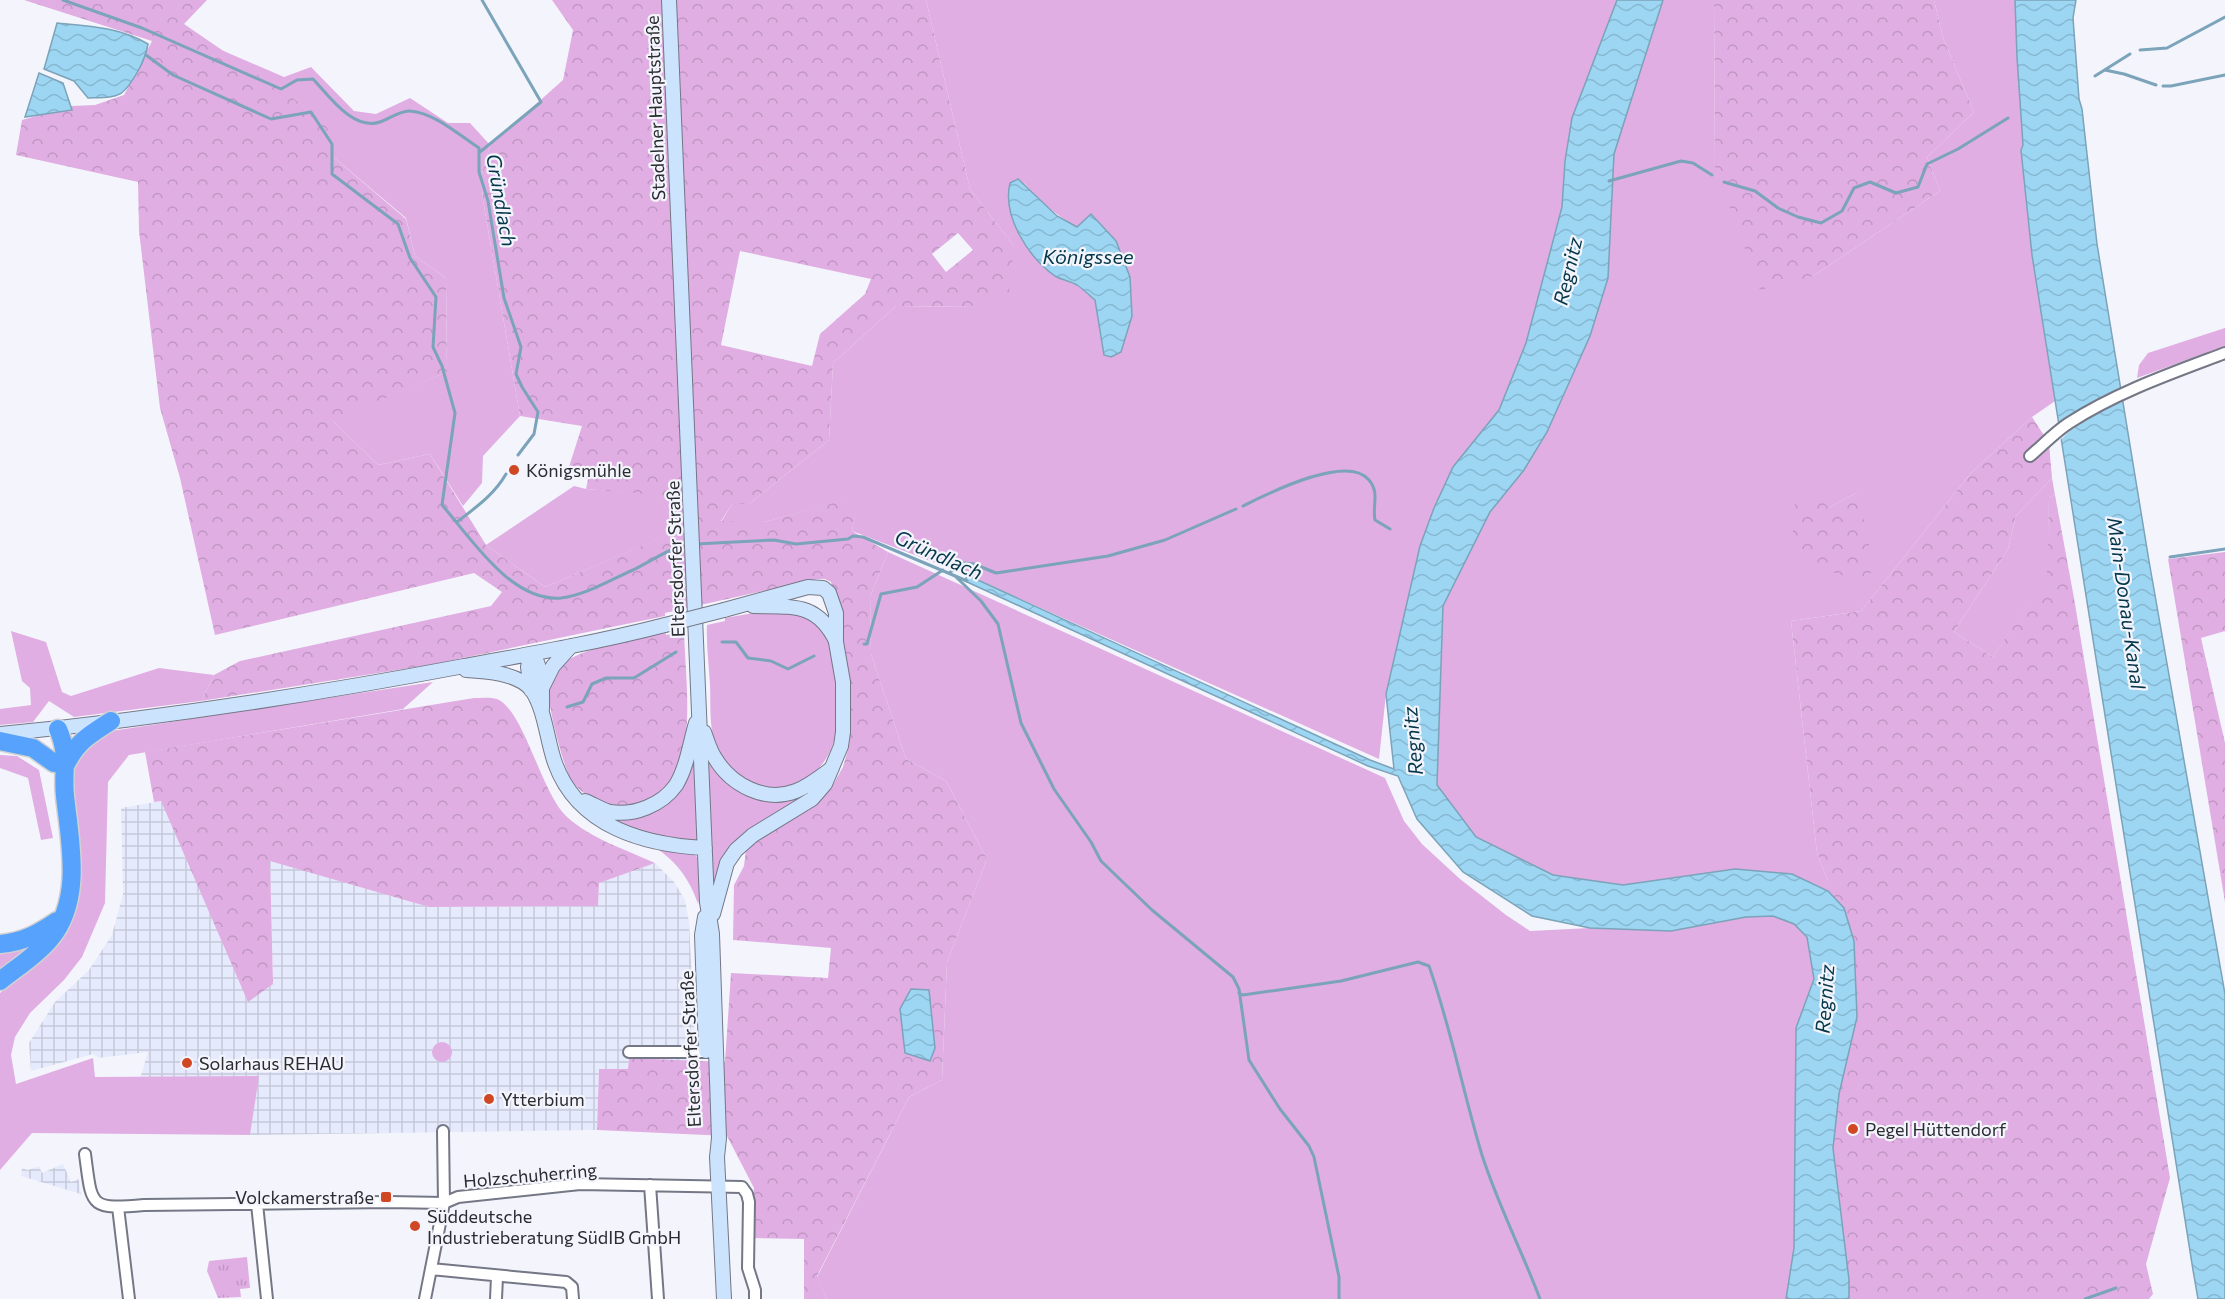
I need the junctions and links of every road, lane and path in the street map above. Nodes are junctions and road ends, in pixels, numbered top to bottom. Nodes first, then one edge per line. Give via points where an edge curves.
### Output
1 (669, 0) edge
2 (678, 214) joint
3 (2225, 353) edge
4 (2030, 456) dead end
5 (742, 606) junction
6 (836, 642) junction
7 (571, 646) junction
8 (531, 654) junction
9 (442, 670) junction
10 (536, 689) junction
11 (699, 712) junction
12 (111, 721) junction
13 (55, 729) junction
14 (0, 734) edge
15 (0, 741) edge
16 (60, 764) junction
17 (832, 768) junction
18 (575, 796) junction
19 (705, 848) junction
20 (707, 902) junction
21 (63, 916) junction
22 (711, 925) junction
23 (0, 944) edge
24 (0, 981) edge
25 (629, 1052) dead end
26 (711, 1052) junction
27 (443, 1131) dead end
28 (85, 1154) dead end
29 (650, 1185) junction
30 (718, 1185) junction
31 (444, 1203) junction
32 (257, 1204) junction
33 (118, 1207) junction
34 (431, 1269) junction
35 (497, 1277) junction
36 (129, 1299) edge
37 (267, 1299) edge
38 (425, 1299) edge
39 (496, 1299) edge
40 (573, 1299) edge
41 (658, 1299) edge
42 (724, 1299) edge
43 (755, 1299) edge

1 - 2 main road, Stadelner Hauptstraße
2 - 11 main road, Eltersdorfer Straße
3 - 4 street via 2105,403 2068,424
5 - 6 main road via 799,608 823,620
5 - 6 main road via 808,587 823,588 833,600
5 - 7 main road, bridge
6 - 17 main road via 843,682 843,732
7 - 8 main road
7 - 10 main road
8 - 9 main road
8 - 10 main road via 537,663
9 - 10 main road via 500,674
9 - 12 main road via 275,699
10 - 18 main road via 555,764
11 - 17 main road via 714,757 726,773 748,789 763,794 794,792
11 - 18 main road via 676,785 663,798 630,812 609,812
11 - 19 main road, Eltersdorfer Straße
12 - 13 main road
12 - 16 highway via 84,738
13 - 14 main road
13 - 16 highway via 52,745
15 - 16 highway via 33,748
16 - 21 highway via 72,881
17 - 22 main road via 812,799 736,850 727,863
18 - 19 main road via 605,823 634,836 665,845
19 - 20 main road, Eltersdorfer Straße
20 - 22 main road, Eltersdorfer Straße
20 - 26 main road, Eltersdorfer Straße via 702,934
21 - 23 highway via 36,935
21 - 24 highway via 51,939
22 - 26 main road, Eltersdorfer Straße
25 - 26 street
26 - 30 main road, Eltersdorfer Straße
27 - 31 street
28 - 33 street via 91,1196 102,1205
29 - 30 street, Holzschuherring
29 - 31 street, Holzschuherring via 580,1184 458,1197
29 - 41 street
30 - 42 main road, Eltersdorfer Straße
30 - 43 street, Holzschuherring via 742,1187 747,1194 748,1268
31 - 32 street
31 - 34 street, Holzschuherring
32 - 33 street
32 - 37 street
33 - 36 street
34 - 35 street
34 - 38 street, Holzschuherring
35 - 39 street
35 - 40 street via 566,1282 572,1287

